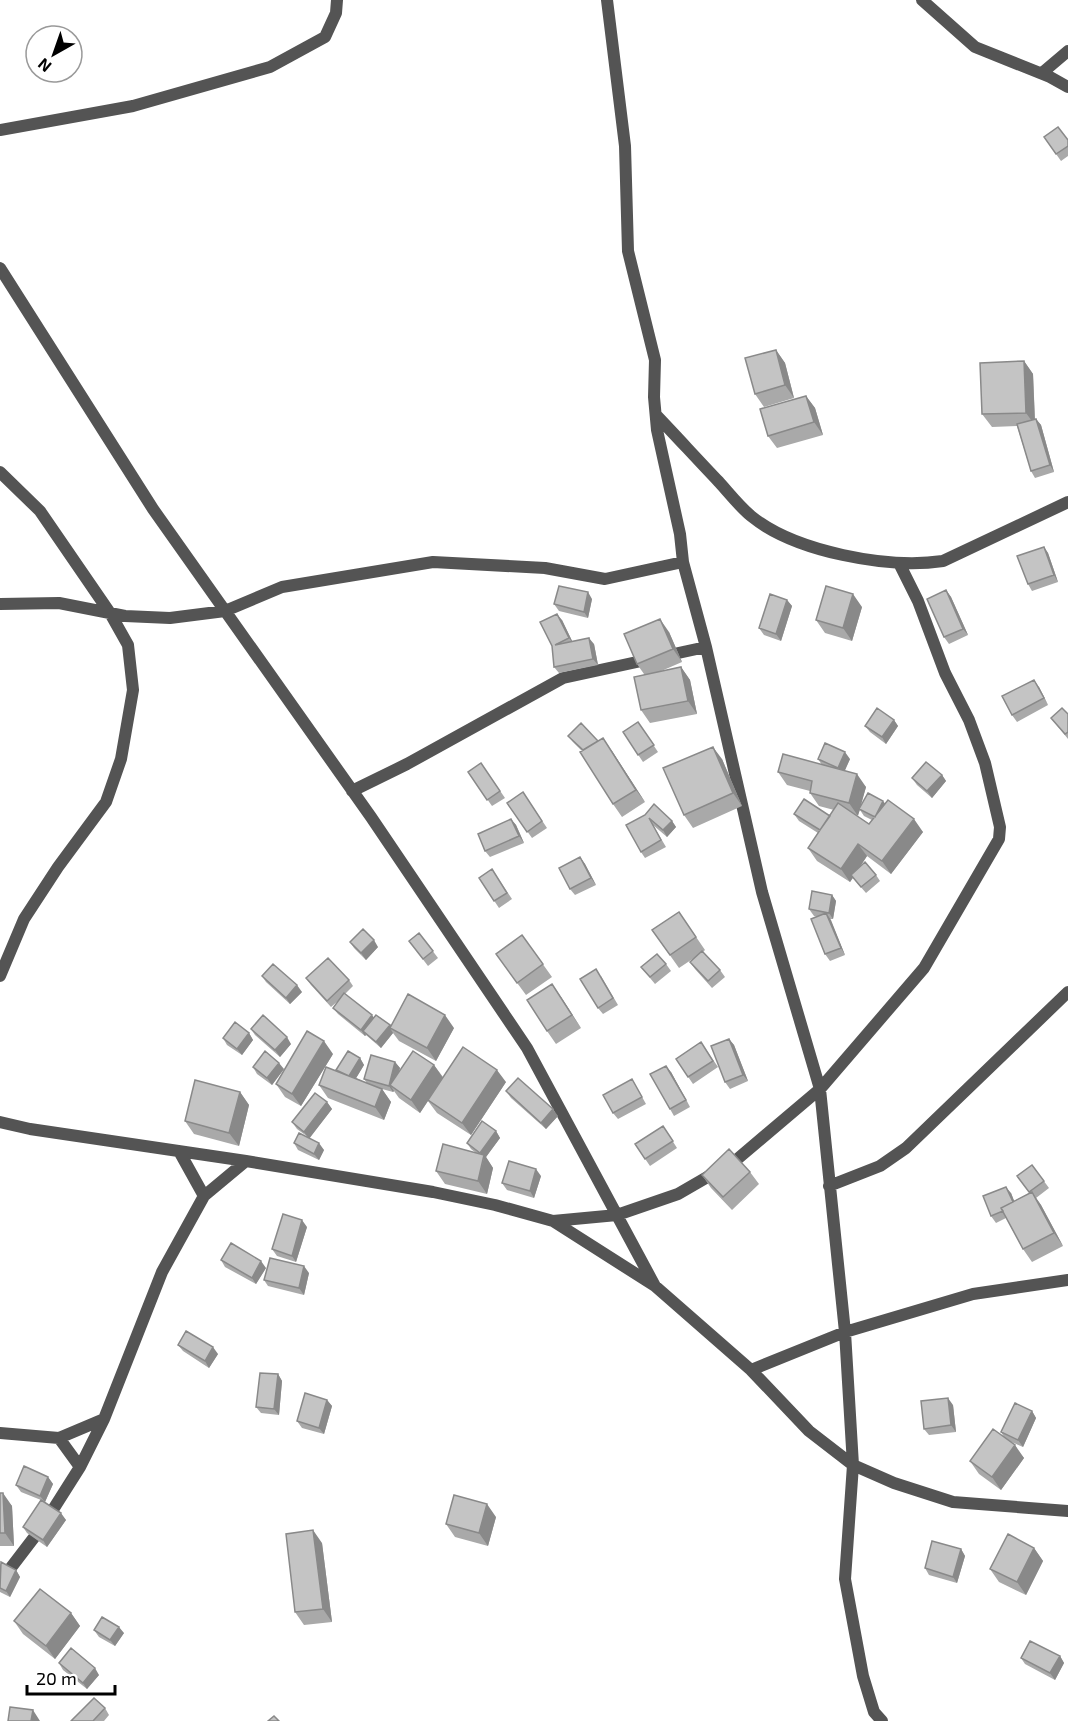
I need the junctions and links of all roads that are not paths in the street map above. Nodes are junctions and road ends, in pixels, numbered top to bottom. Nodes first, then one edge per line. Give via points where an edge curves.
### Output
1 (337, 0) edge
2 (607, 0) edge
3 (922, 0) edge
4 (1068, 51) edge
5 (1042, 73) junction
6 (1068, 87) edge
7 (0, 130) edge
8 (0, 268) edge
9 (656, 415) junction
10 (0, 472) edge
11 (1068, 502) edge
12 (683, 562) junction
13 (899, 563) junction
14 (0, 604) edge
15 (225, 611) junction
16 (110, 613) junction
17 (706, 647) junction
18 (352, 791) junction
19 (0, 976) edge
20 (1068, 992) edge
21 (820, 1089) junction
22 (0, 1122) edge
23 (179, 1151) junction
24 (246, 1161) junction
25 (829, 1186) junction
26 (204, 1196) junction
27 (617, 1215) junction
28 (553, 1221) junction
29 (1068, 1280) edge
30 (655, 1286) junction
31 (845, 1332) junction
32 (751, 1370) junction
33 (104, 1419) junction
34 (0, 1432) edge
35 (59, 1438) junction
36 (853, 1465) junction
37 (80, 1467) junction
38 (1068, 1511) edge
39 (0, 1582) edge
40 (882, 1721) edge

1 - 7 street via 336,13 325,37 270,67 133,106
2 - 9 street via 626,146 628,251 655,360
3 - 5 street via 975,47
4 - 5 street
5 - 6 street
8 - 15 street via 153,509
9 - 12 street
9 - 13 street via 750,515 781,535 826,551
10 - 16 street via 40,511
11 - 13 street via 943,561
12 - 15 street via 605,579 545,568 433,562 282,587
12 - 17 street
13 - 21 street via 985,763 1000,827 999,839 924,968
14 - 16 street via 59,603
15 - 16 street via 170,618
15 - 18 street
16 - 19 street via 128,645 133,690 121,759 106,802 24,919
17 - 18 street via 563,678
17 - 21 street via 762,892
18 - 27 street via 527,1048
20 - 25 street via 906,1148 880,1166
21 - 25 street
21 - 27 street via 735,1161 678,1194
22 - 23 street
23 - 24 street
23 - 26 street
24 - 26 street
24 - 28 street via 474,1200
25 - 31 street
26 - 33 street via 162,1272
27 - 28 street
27 - 30 street
28 - 30 street
29 - 31 street via 973,1294
30 - 32 street
31 - 32 street
31 - 36 street
32 - 36 street via 809,1431
33 - 35 street
33 - 37 street
34 - 35 street
35 - 37 street
36 - 38 street via 953,1502
36 - 40 street via 845,1580 863,1676 874,1712
37 - 39 street via 42,1527

